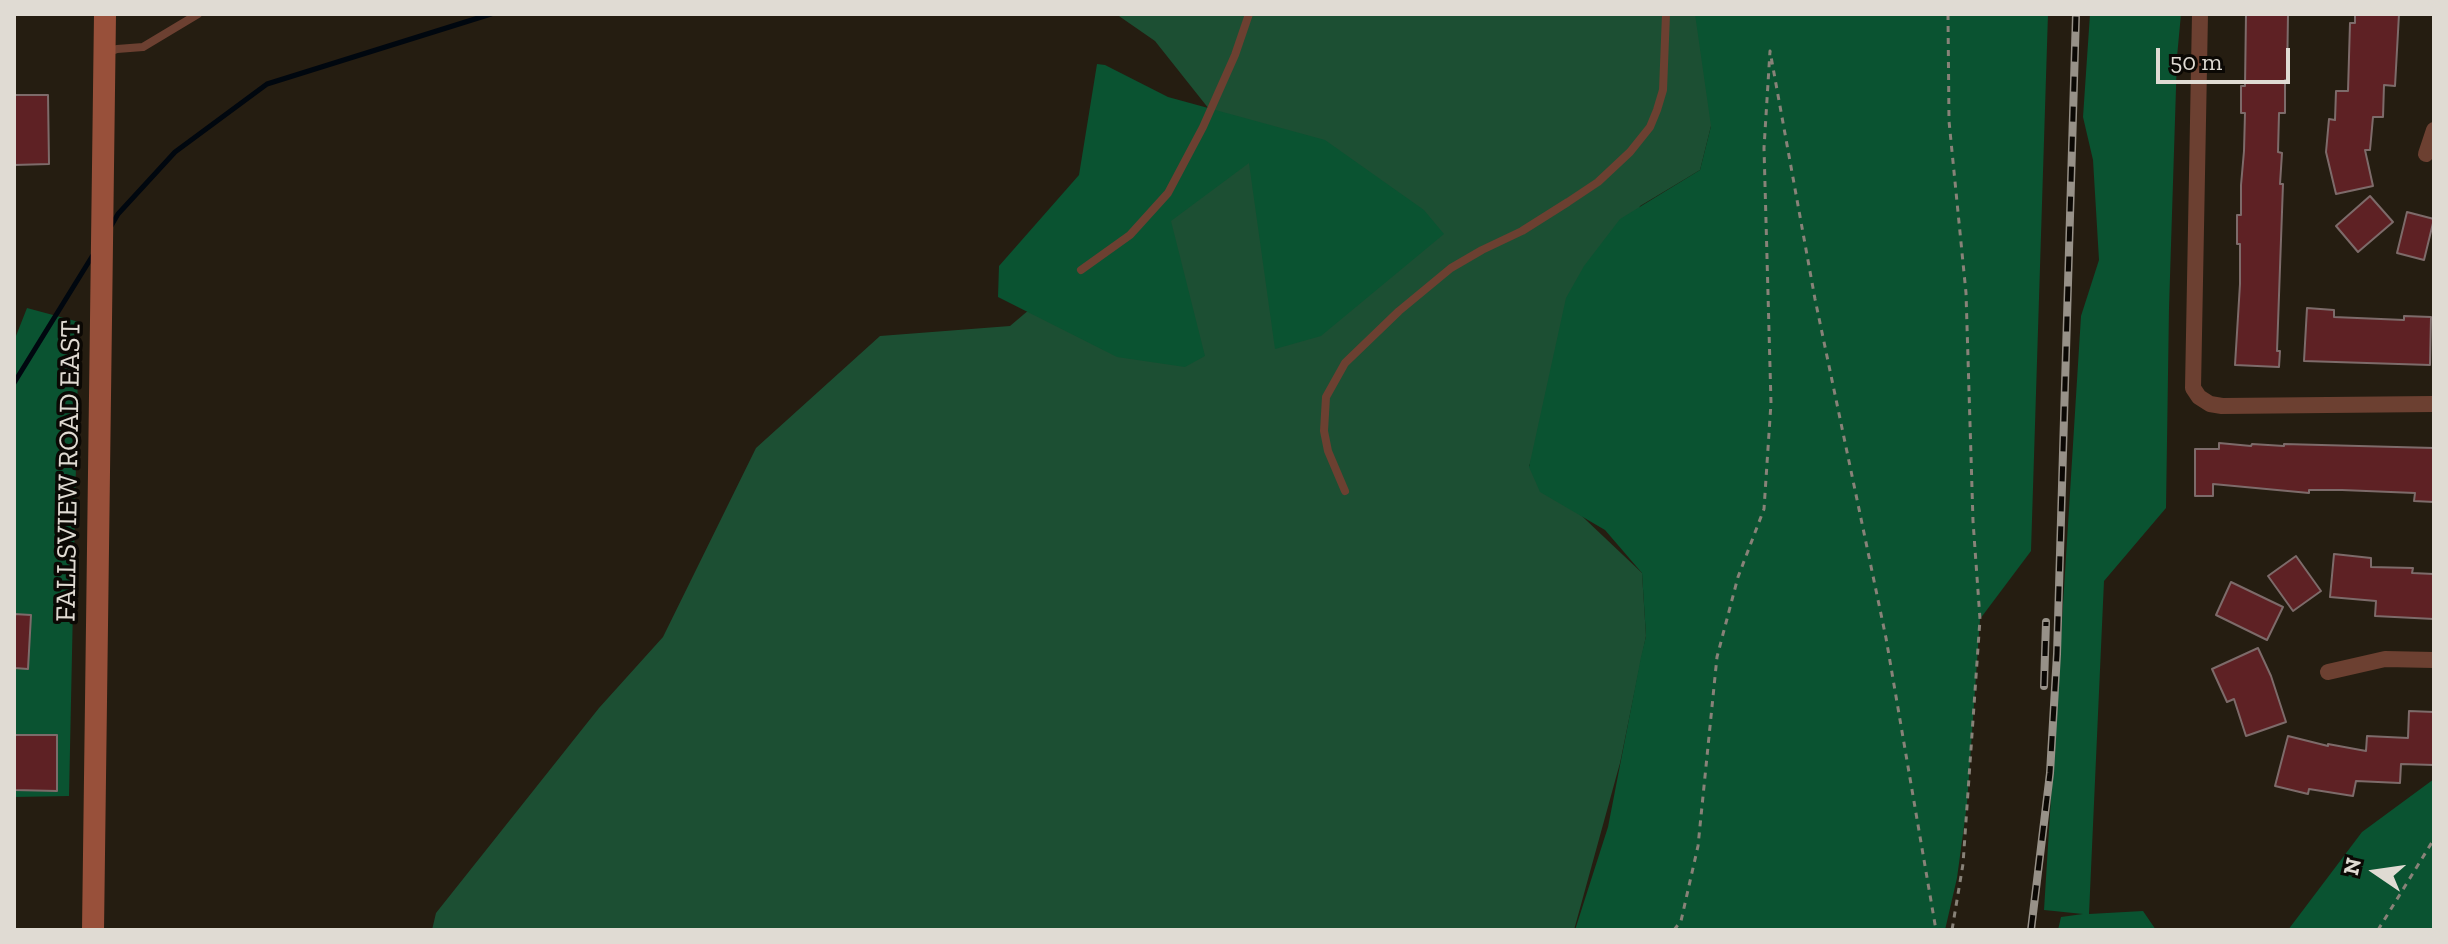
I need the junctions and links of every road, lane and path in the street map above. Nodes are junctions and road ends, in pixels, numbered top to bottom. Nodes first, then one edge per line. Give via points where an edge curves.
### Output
1 (105, 14) edge
2 (198, 14) edge
3 (1249, 14) edge
4 (1666, 14) edge
5 (1948, 14) edge
6 (2200, 14) edge
7 (106, 53) junction
8 (2434, 130) edge
9 (2426, 154) dead end
10 (1081, 270) dead end
11 (2434, 404) edge
12 (1345, 491) dead end
13 (2434, 660) edge
14 (2328, 672) dead end
15 (2434, 839) edge
16 (93, 930) edge
17 (1674, 930) edge
18 (1936, 930) edge
19 (1952, 930) edge
20 (2378, 930) edge

1 - 7 street, FALLSVIEW ROAD EAST
2 - 7 lane via 143,47
3 - 10 lane via 1203,127 1168,193 1130,235
4 - 12 lane via 1663,90 1650,127 1630,152 1568,202 1451,268 1345,363 1326,397 1324,431
5 - 19 path via 1949,121 1966,293 1980,619 1963,864
6 - 11 street via 2193,388 2210,404 2222,406
7 - 16 street, FALLSVIEW ROAD EAST
8 - 9 street
13 - 14 street via 2385,659
15 - 20 path
17 - 18 path via 1681,921 1698,846 1717,657 1738,577 1764,509 1771,403 1764,148 1770,51 1886,638

